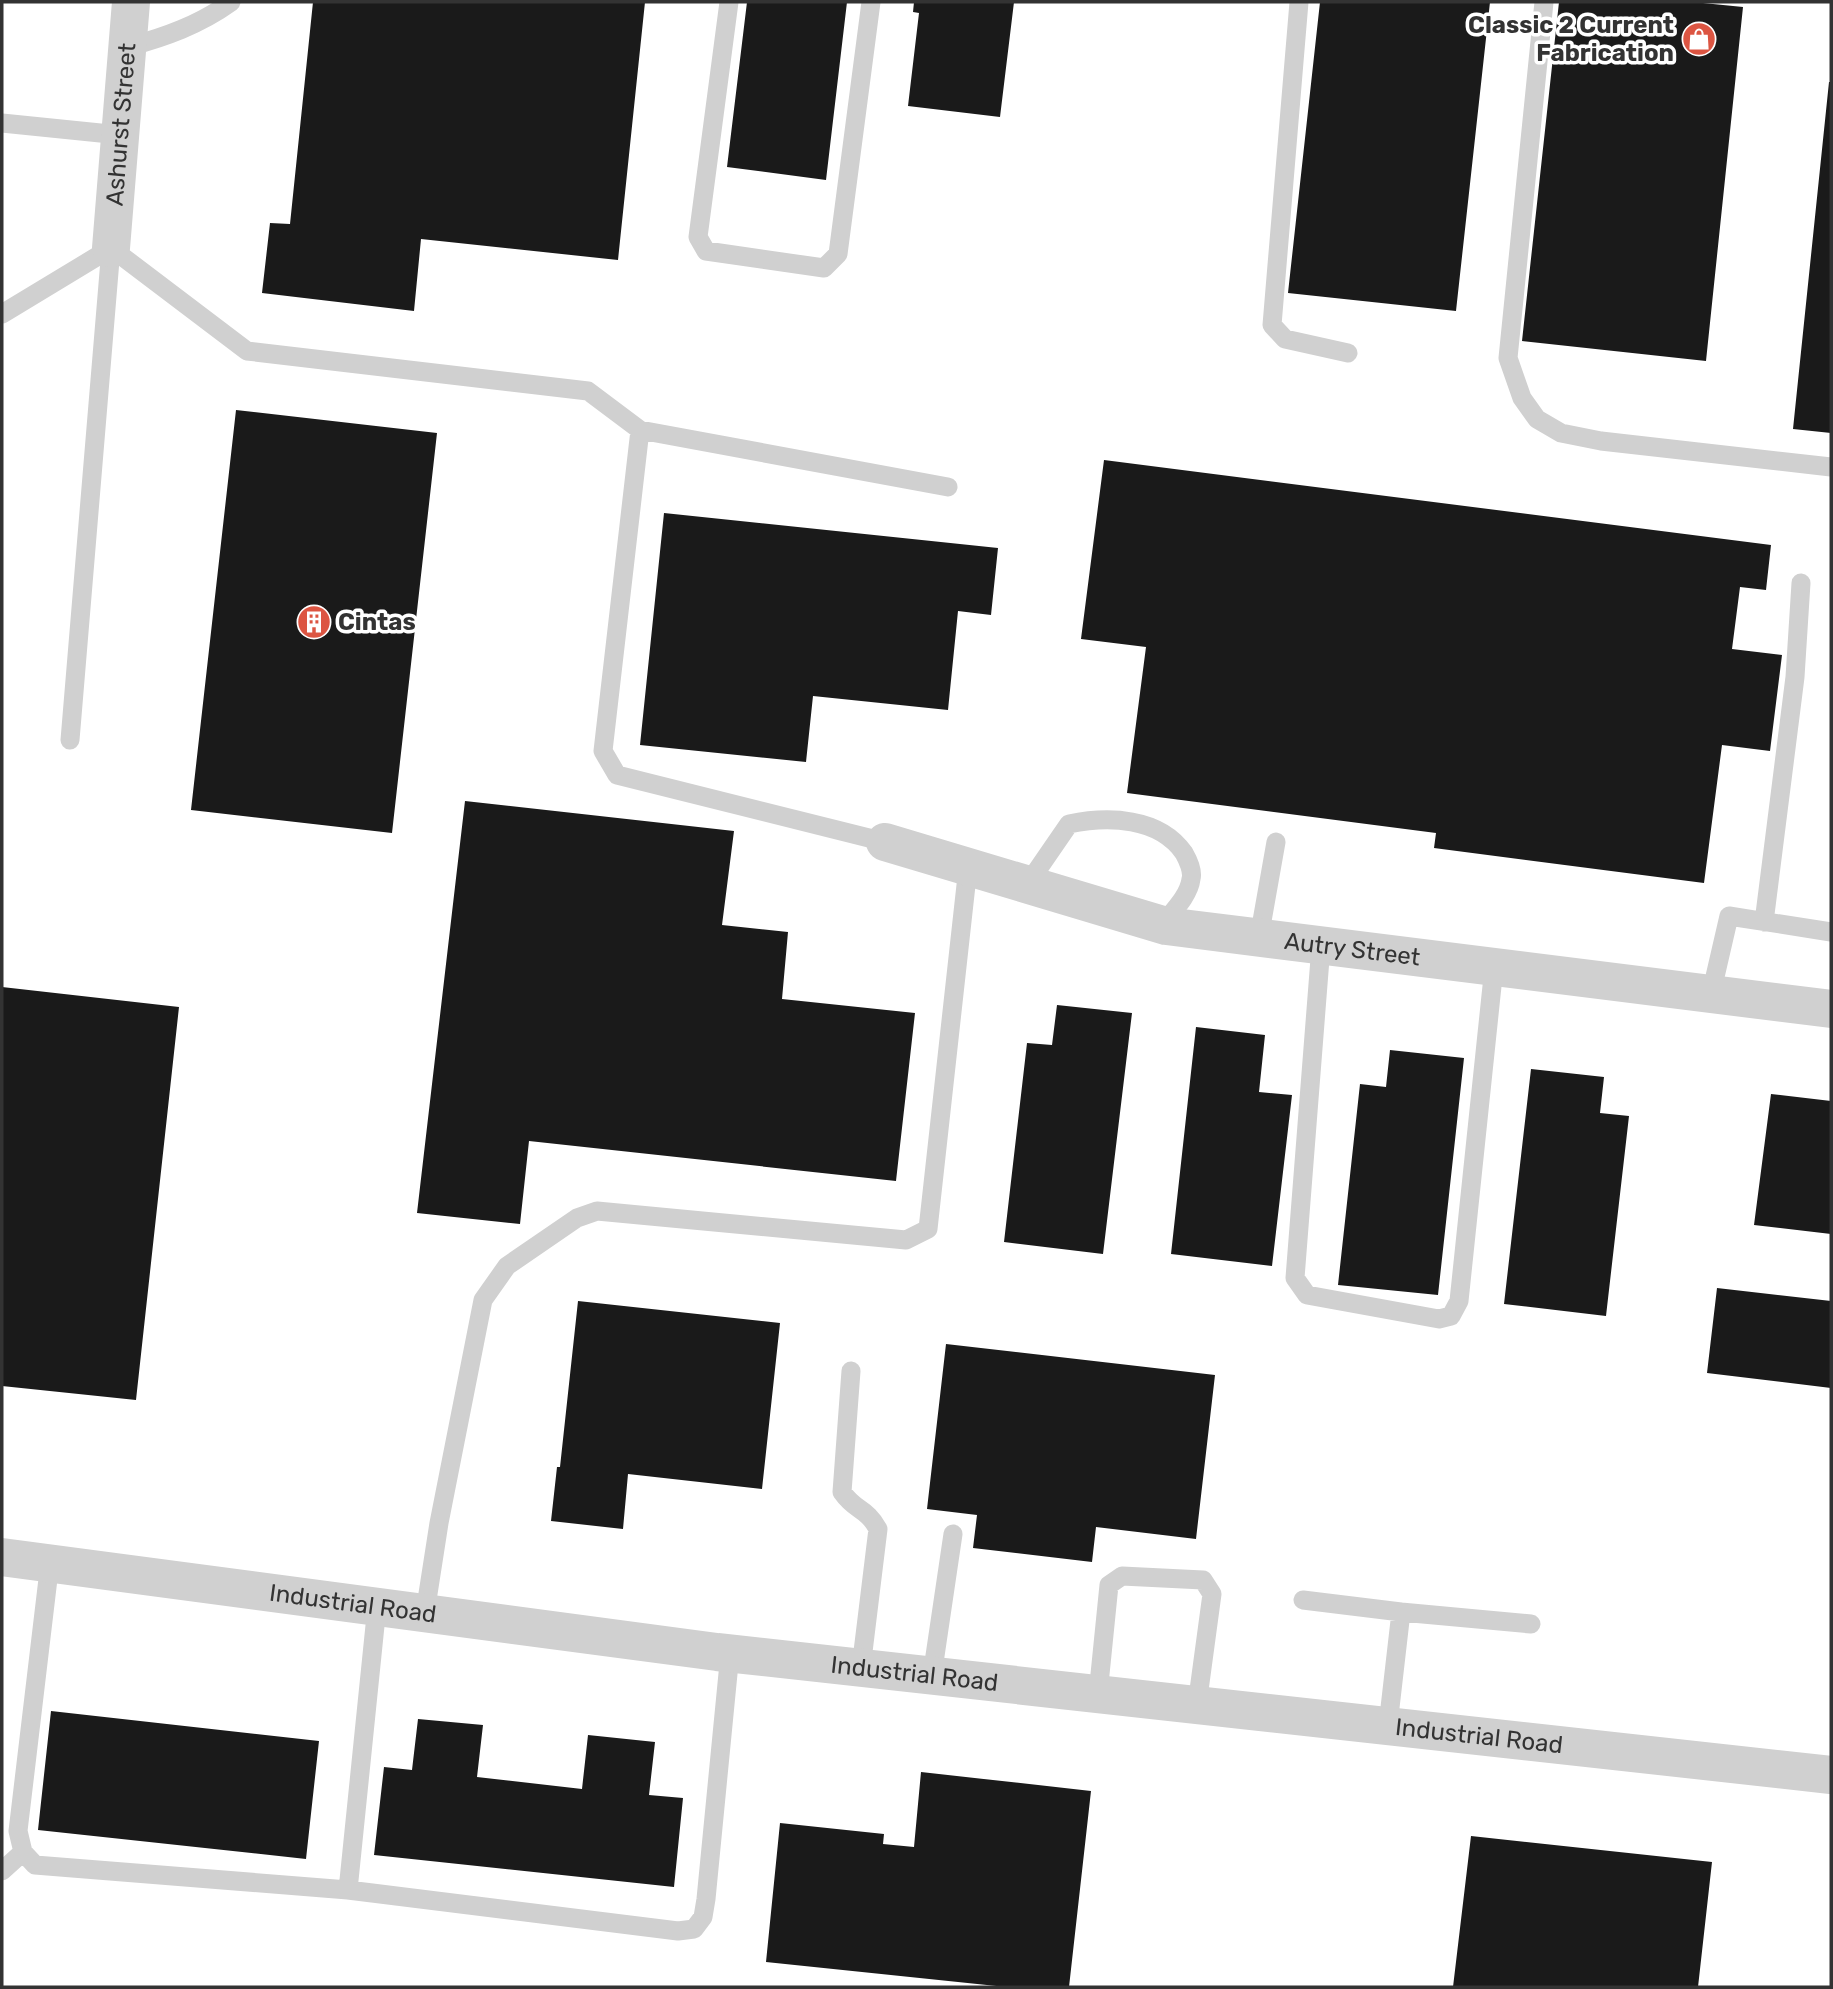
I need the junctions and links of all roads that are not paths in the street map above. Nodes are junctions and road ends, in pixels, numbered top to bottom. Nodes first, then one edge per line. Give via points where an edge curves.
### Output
1 (131, 2) edge
2 (231, 2) edge
3 (729, 2) edge
4 (871, 2) edge
5 (1299, 2) edge
6 (1544, 2) edge
7 (128, 47) junction
8 (2, 123) edge
9 (120, 135) junction
10 (111, 248) junction
11 (2, 314) edge
12 (1348, 353) dead end
13 (640, 430) junction
14 (1831, 467) edge
15 (948, 487) dead end
16 (1801, 583) dead end
17 (70, 740) dead end
18 (885, 842) joint
19 (1276, 842) dead end
20 (968, 867) junction
21 (1027, 885) junction
22 (1764, 922) junction
23 (1162, 925) junction
24 (1831, 932) edge
25 (1259, 938) junction
26 (1321, 946) junction
27 (1494, 967) junction
28 (1711, 994) junction
29 (1830, 1002) edge
30 (851, 1371) dead end
31 (953, 1534) dead end
32 (2, 1557) edge
33 (50, 1562) junction
34 (1303, 1600) dead end
35 (377, 1606) junction
36 (1401, 1612) junction
37 (425, 1613) junction
38 (1531, 1624) dead end
39 (730, 1653) junction
40 (861, 1668) junction
41 (932, 1676) junction
42 (1098, 1694) junction
43 (1197, 1705) junction
44 (1388, 1726) junction
45 (1831, 1775) edge
46 (23, 1852) junction
47 (2, 1871) edge
48 (348, 1890) junction

1 - 7 street, Ashurst Street
2 - 7 lane via 189,27
3 - 4 lane via 698,237 706,251 824,268 838,254
5 - 12 lane via 1272,325 1285,339
6 - 14 lane via 1508,358 1522,398 1536,419 1561,433
7 - 9 street, Ashurst Street
8 - 9 lane
9 - 10 street, Ashurst Street
10 - 11 lane
10 - 13 lane via 247,351 588,391
10 - 17 lane
13 - 15 lane
13 - 18 lane via 603,751 617,775
16 - 22 lane via 1795,677
18 - 20 street, Autry Street
19 - 25 lane
20 - 21 street, Autry Street
20 - 37 lane via 928,1228 906,1240 597,1210 577,1218 507,1266 483,1300
21 - 23 street, Autry Street
21 - 23 lane via 1069,824 1092,820 1145,824 1177,843 1192,877
22 - 24 lane
22 - 28 lane via 1729,916
23 - 25 street, Autry Street
25 - 26 street, Autry Street
26 - 27 street, Autry Street
26 - 27 lane via 1295,1278 1307,1295 1438,1319 1451,1316 1459,1301
27 - 28 street, Autry Street
28 - 29 street, Autry Street
30 - 40 lane via 842,1492 852,1506 870,1513 878,1529
31 - 41 lane
32 - 33 street, Industrial Road
33 - 35 street, Industrial Road
33 - 46 lane via 18,1831
34 - 36 lane
35 - 37 street, Industrial Road
35 - 48 lane
36 - 38 lane
36 - 44 lane
37 - 39 street, Industrial Road
39 - 40 street, Industrial Road
39 - 48 lane via 706,1899 703,1917 694,1929 678,1931
40 - 41 street, Industrial Road
41 - 42 street, Industrial Road
42 - 43 street, Industrial Road
42 - 43 lane via 1109,1585 1122,1576 1203,1580 1212,1594
43 - 44 street, Industrial Road
44 - 45 street, Industrial Road
46 - 47 lane
46 - 48 lane via 35,1865

